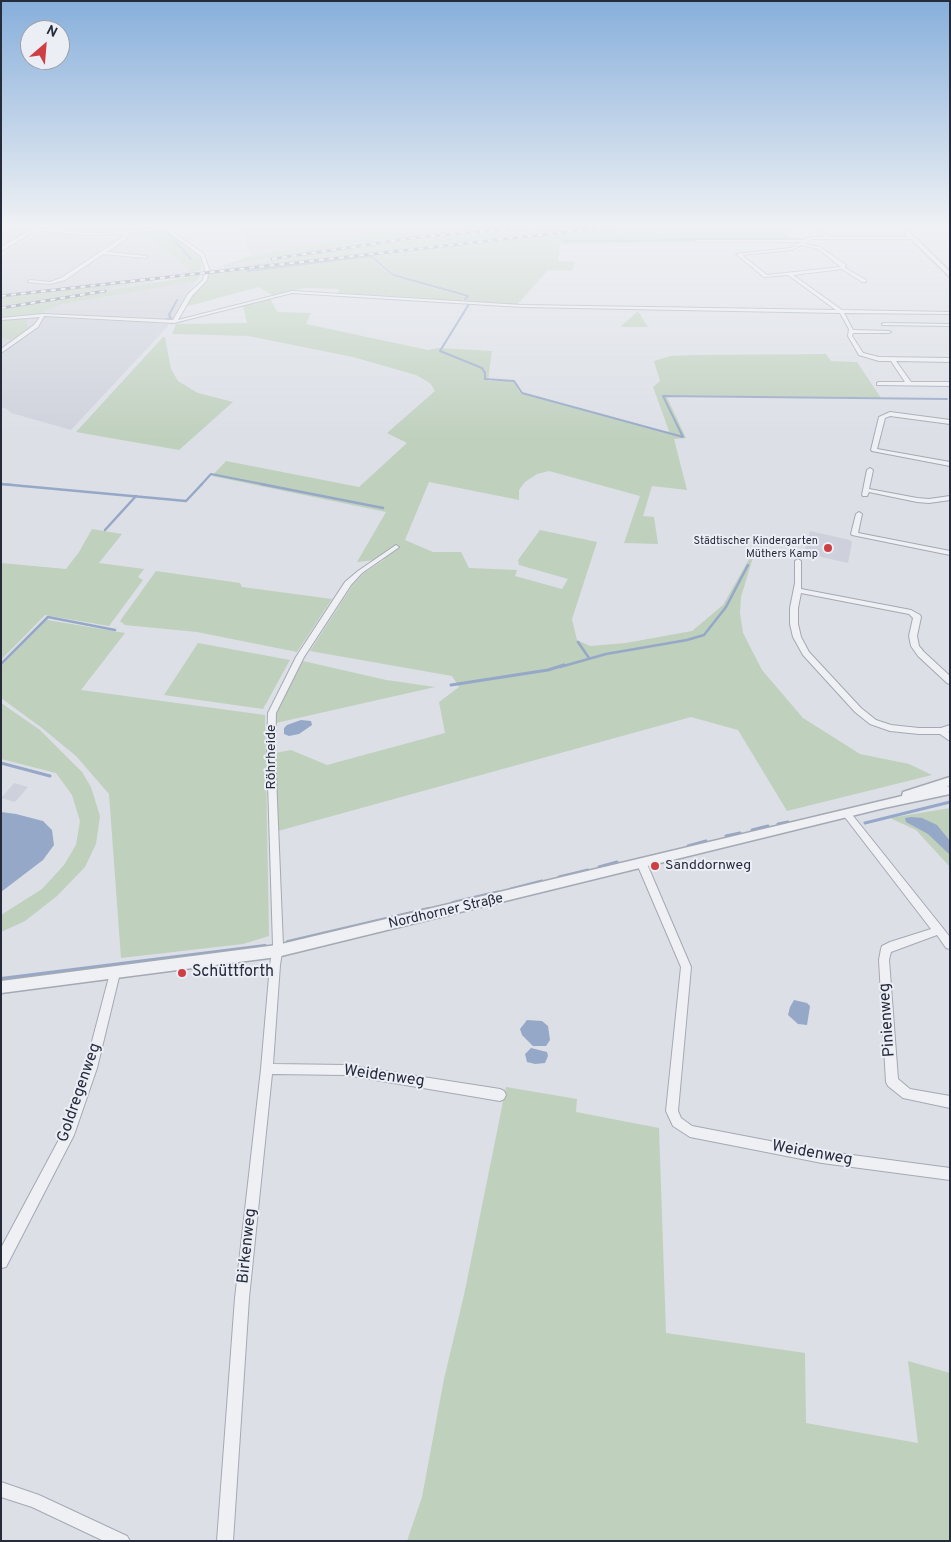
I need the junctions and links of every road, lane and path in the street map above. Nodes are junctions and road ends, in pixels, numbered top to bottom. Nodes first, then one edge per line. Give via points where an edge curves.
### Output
1 (189, 297) edge
2 (272, 297) edge
3 (373, 297) edge
4 (820, 297) edge
5 (841, 312) junction
6 (875, 312) junction
7 (940, 313) junction
8 (950, 314) edge
9 (43, 315) junction
10 (1, 319) edge
11 (174, 322) junction
12 (884, 324) junction
13 (949, 326) edge
14 (851, 331) junction
15 (1, 352) edge
16 (893, 360) junction
17 (950, 360) edge
18 (879, 384) dead end
19 (909, 384) junction
20 (950, 384) edge
21 (950, 422) edge
22 (950, 464) edge
23 (870, 470) dead end
24 (950, 498) edge
25 (859, 514) dead end
26 (396, 547) dead end
27 (950, 553) edge
28 (798, 561) dead end
29 (798, 590) junction
30 (950, 682) edge
31 (946, 730) edge
32 (950, 738) edge
33 (950, 781) edge
34 (950, 790) edge
35 (884, 804) junction
36 (847, 814) junction
37 (642, 864) junction
38 (937, 931) junction
39 (950, 945) edge
40 (277, 951) junction
41 (115, 972) junction
42 (1, 986) edge
43 (267, 1069) junction
44 (500, 1095) dead end
45 (950, 1102) edge
46 (950, 1174) edge
47 (1, 1262) edge
48 (1, 1489) edge
49 (122, 1541) edge
50 (225, 1541) edge

1 - 11 street
2 - 11 street
3 - 5 street via 522,306
4 - 5 street
5 - 6 street
5 - 14 street
6 - 7 street
6 - 12 street
7 - 8 street
7 - 13 street
9 - 10 street
9 - 11 street
9 - 15 street via 36,326
12 - 13 street
12 - 14 street via 889,333
14 - 16 street via 850,336 861,354
16 - 17 street
16 - 19 street
18 - 19 street
19 - 20 street
21 - 22 street via 890,414 882,417 874,450
23 - 24 street via 864,495 880,498 881,493 928,501
25 - 27 street via 854,534
26 - 40 street, Röhrheide via 348,584 300,657 272,713 270,751
28 - 29 street
29 - 30 street via 910,612 917,617 913,636 915,646
29 - 31 street via 794,608 797,636 806,652 858,710 873,722 890,728
31 - 32 street
33 - 35 street, Nordhorner Straße via 919,789
34 - 35 street, Nordhorner Straße
35 - 36 street, Nordhorner Straße
36 - 37 street, Nordhorner Straße
36 - 38 street
37 - 40 street, Nordhorner Straße
37 - 46 street, Weidenweg via 686,968 672,1111 677,1122 690,1131 822,1158
38 - 39 street
38 - 45 street, Pinienweg via 886,949 892,1082 907,1094
40 - 41 street, Nordhorner Straße
40 - 43 street, Birkenweg
41 - 42 street, Nordhorner Straße
41 - 47 street, Goldregenweg via 91,1068 68,1135
43 - 44 street, Weidenweg via 346,1070
43 - 50 street, Birkenweg via 242,1298
48 - 49 street via 34,1500

